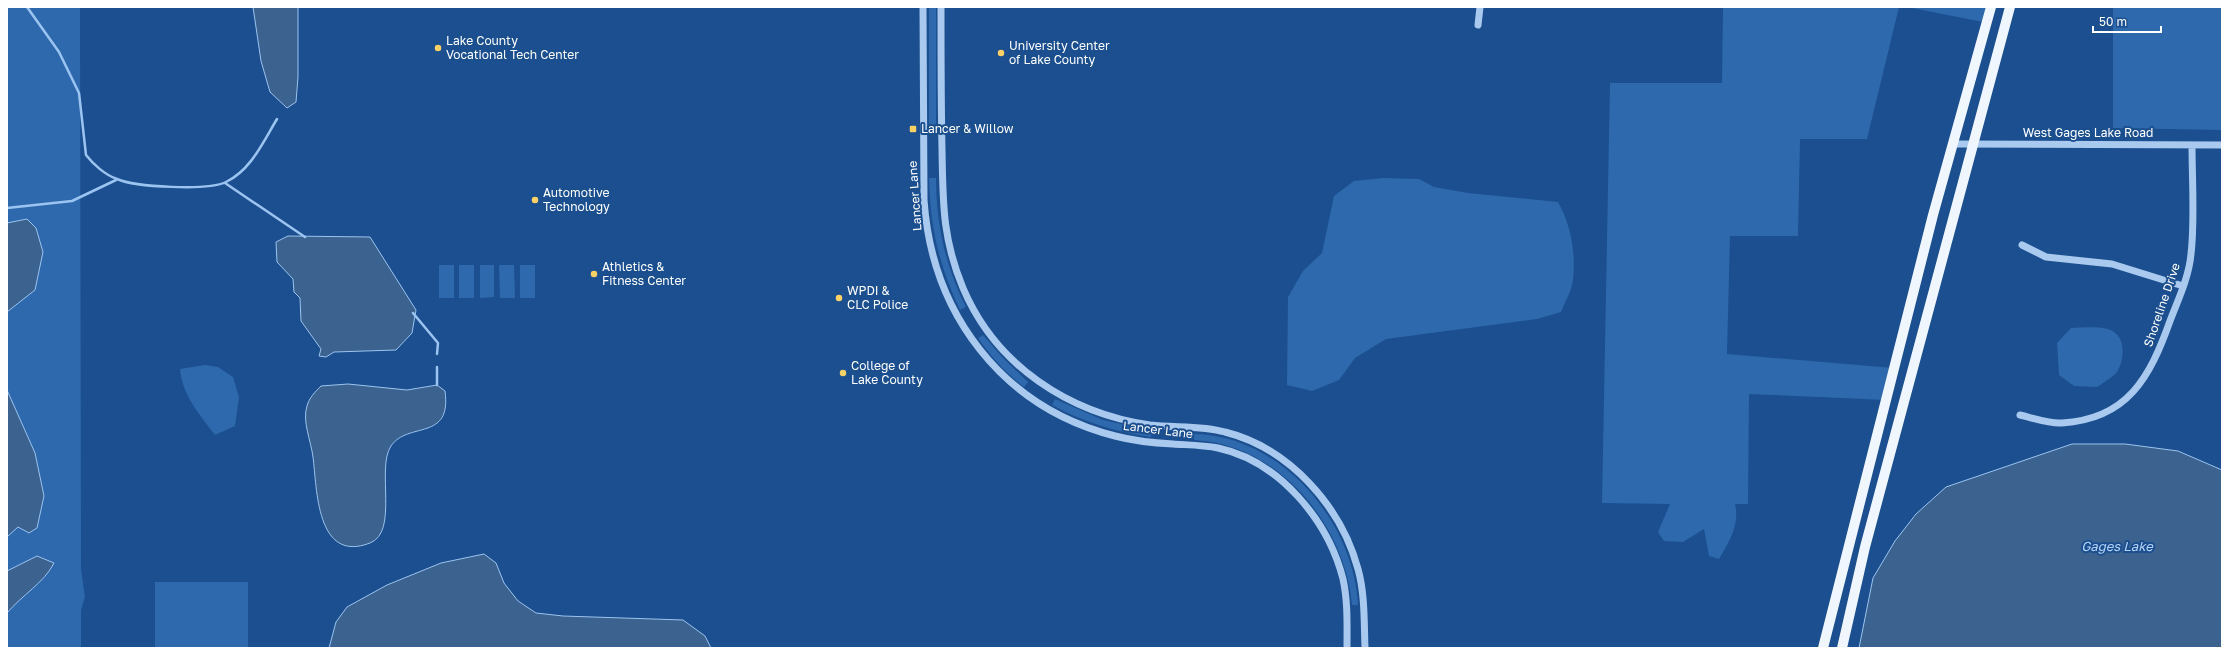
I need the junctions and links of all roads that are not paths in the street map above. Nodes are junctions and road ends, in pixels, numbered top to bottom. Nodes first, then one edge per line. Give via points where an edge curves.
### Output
1 (923, 7) edge
2 (941, 7) edge
3 (1480, 7) edge
4 (1991, 7) edge
5 (2010, 7) edge
6 (1478, 25) dead end
7 (1954, 144) junction
8 (1974, 144) junction
9 (2192, 145) junction
10 (2222, 145) edge
11 (2022, 245) dead end
12 (2183, 286) junction
13 (2020, 415) dead end
14 (1347, 648) edge
15 (1365, 648) edge
16 (1823, 648) edge
17 (1842, 648) edge

1 - 14 street, Lancer Lane via 924,193 927,232 946,292 972,340 1009,382 1037,402 1075,423 1129,439 1228,450 1250,459 1277,477 1301,501 1314,519 1339,564 1346,597
2 - 15 street, Lancer Lane via 944,224 957,273 977,316 1014,362 1045,387 1064,398 1085,408 1127,421 1233,434 1264,446 1292,467 1333,514 1348,541 1358,567 1363,594
3 - 6 street
4 - 7 main road
5 - 8 main road
7 - 8 street, West Gages Lake Road
7 - 16 main road via 1885,399
8 - 9 street, West Gages Lake Road
8 - 17 main road via 1866,547
9 - 10 street, West Gages Lake Road
9 - 12 street, Shoreline Drive via 2191,255
11 - 12 street via 2046,257 2112,264
12 - 13 street, Shoreline Drive via 2160,349 2137,390 2113,409 2091,417 2061,423

